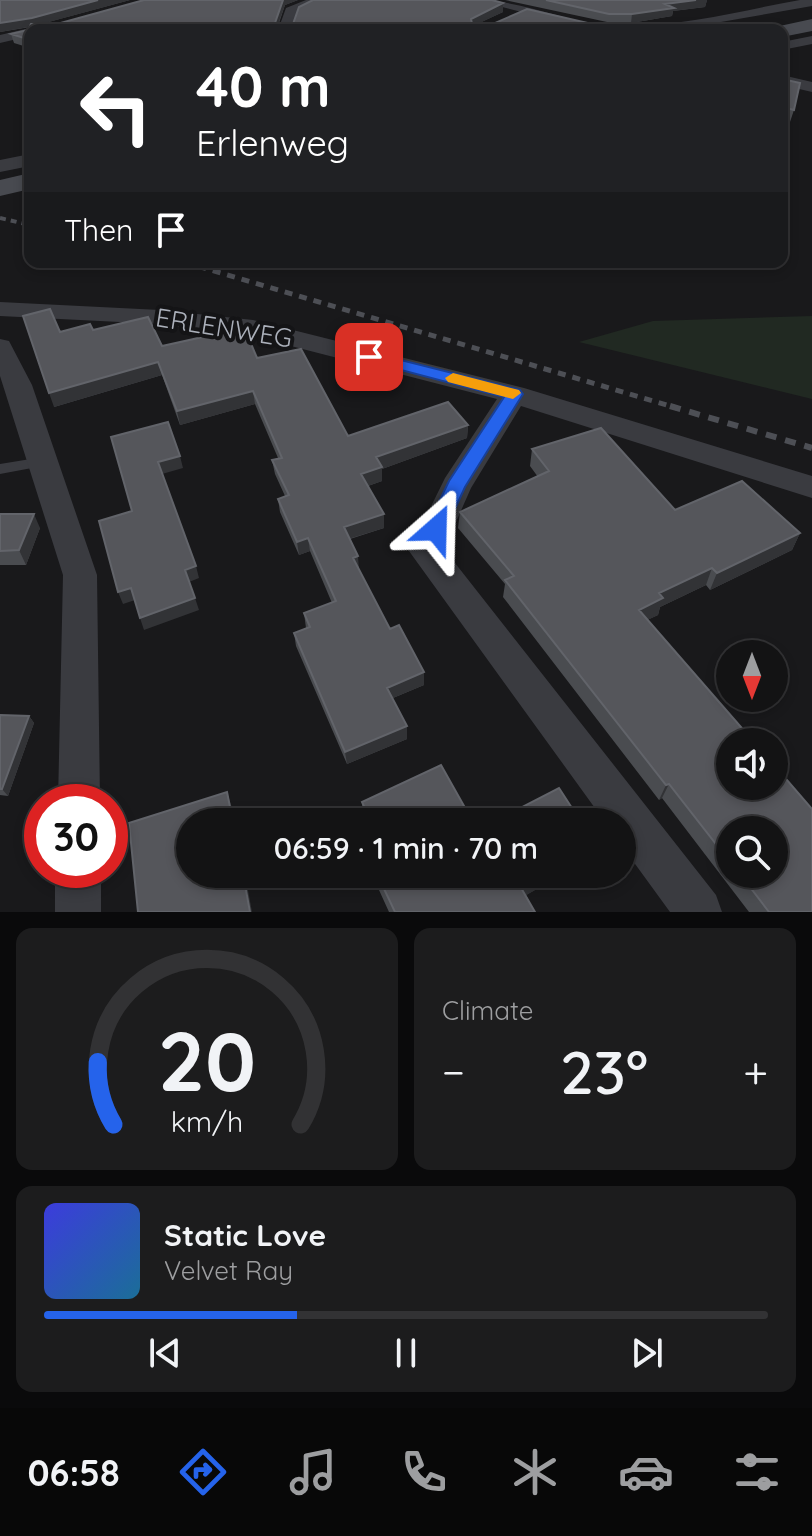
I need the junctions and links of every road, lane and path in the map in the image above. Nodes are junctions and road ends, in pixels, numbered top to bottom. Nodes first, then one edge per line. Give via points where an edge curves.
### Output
1 (317, 0) edge
2 (482, 0) edge
3 (754, 0) edge
4 (812, 2) edge
5 (777, 9) junction
6 (524, 10) junction
7 (502, 20) edge
8 (287, 24) edge
9 (584, 24) edge
10 (686, 24) edge
11 (812, 25) edge
12 (788, 30) edge
13 (24, 33) edge
14 (0, 39) edge
15 (812, 40) edge
16 (788, 45) edge
17 (788, 81) edge
18 (812, 87) edge
19 (0, 309) edge
20 (0, 347) edge
21 (514, 394) junction
22 (43, 462) junction
23 (0, 469) edge
24 (812, 487) edge
25 (79, 784) edge
26 (78, 888) edge
27 (78, 912) edge
28 (699, 912) edge

1 - 8 street via 291,11
2 - 6 street
3 - 5 street
4 - 5 street
5 - 10 street
6 - 7 street
6 - 9 street
11 - 12 main road
13 - 14 street
15 - 16 street
17 - 18 street
19 - 21 street, ERLENWEG via 160,317 253,328
20 - 22 street
21 - 24 street, ERLENWEG
21 - 28 street via 456,486 426,551
22 - 23 lane
22 - 25 street via 80,575
26 - 27 street

